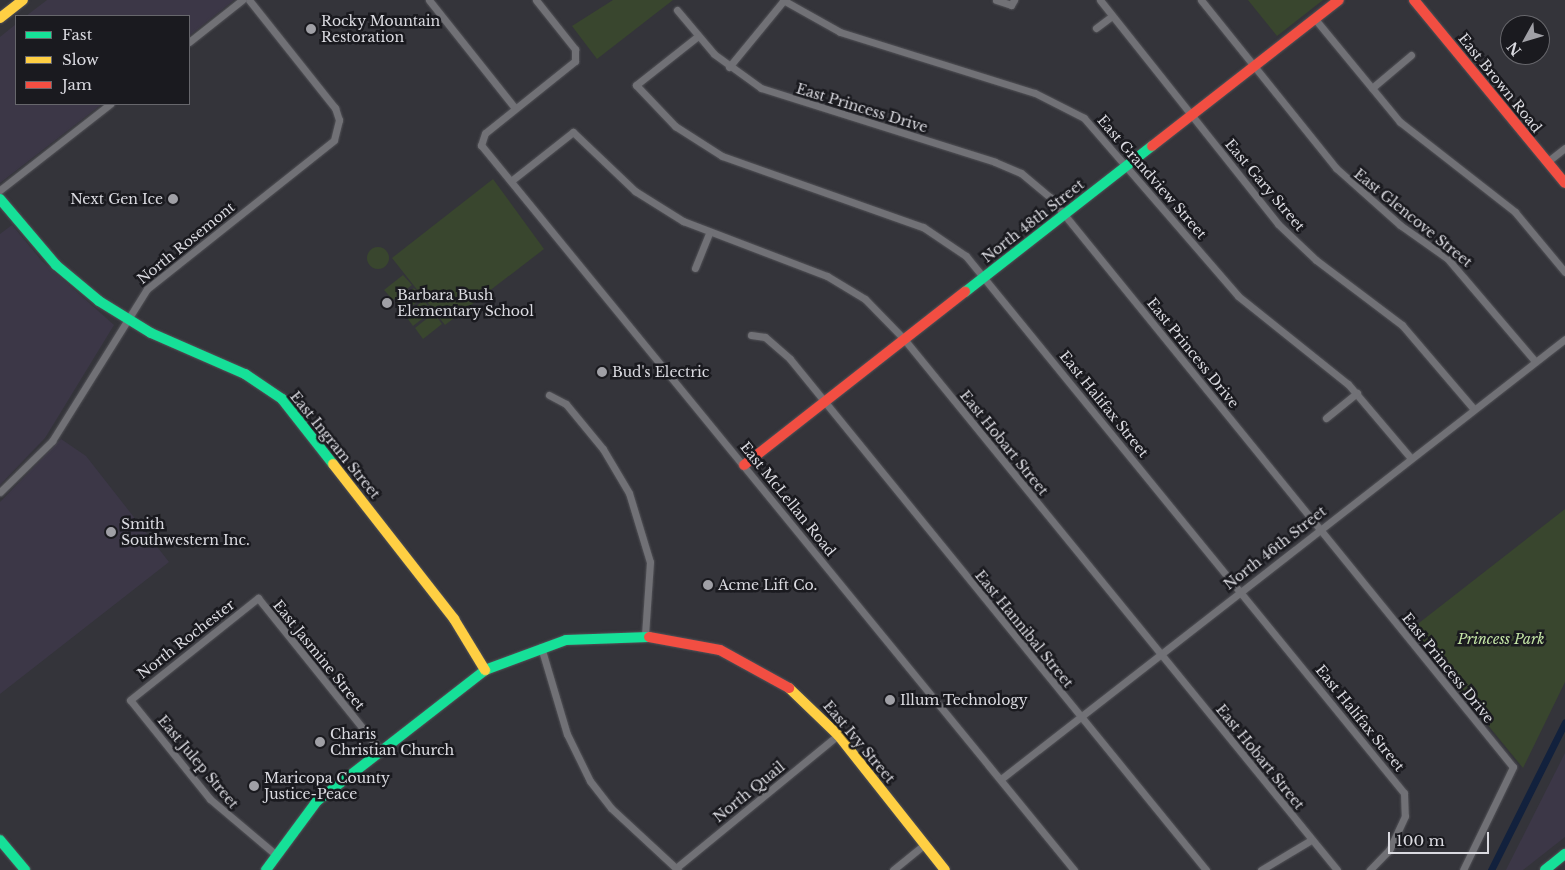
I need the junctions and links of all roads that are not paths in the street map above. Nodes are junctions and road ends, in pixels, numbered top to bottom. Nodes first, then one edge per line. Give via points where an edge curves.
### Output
1 (23, 0) edge
2 (242, 0) edge
3 (249, 0) edge
4 (429, 0) edge
5 (536, 0) edge
6 (784, 0) edge
7 (996, 0) edge
8 (1100, 0) edge
9 (1201, 0) edge
10 (1339, 0) edge
11 (1414, 0) edge
12 (1013, 2) edge
13 (677, 10) dead end
14 (1112, 16) junction
15 (0, 18) edge
16 (1315, 19) junction
17 (1096, 28) dead end
18 (698, 36) junction
19 (190, 41) edge
20 (1411, 55) dead end
21 (1254, 66) junction
22 (729, 67) junction
23 (1372, 88) junction
24 (109, 105) edge
25 (514, 108) junction
26 (1191, 115) junction
27 (1565, 148) edge
28 (1547, 162) junction
29 (1128, 164) junction
30 (511, 181) junction
31 (1565, 183) edge
32 (0, 190) edge
33 (0, 199) edge
34 (1064, 214) junction
35 (709, 233) junction
36 (695, 268) dead end
37 (1565, 272) edge
38 (983, 277) junction
39 (126, 319) junction
40 (751, 335) dead end
41 (1565, 338) edge
42 (904, 339) junction
43 (1535, 361) junction
44 (1357, 393) junction
45 (549, 394) dead end
46 (824, 402) junction
47 (1473, 408) junction
48 (1326, 418) dead end
49 (1410, 457) junction
50 (744, 465) junction
51 (0, 492) edge
52 (1320, 528) junction
53 (1241, 591) junction
54 (258, 598) joint
55 (645, 635) junction
56 (541, 647) junction
57 (1161, 654) junction
58 (485, 670) junction
59 (130, 700) joint
60 (1080, 717) junction
61 (838, 735) junction
62 (380, 750) junction
63 (1001, 779) junction
64 (0, 840) edge
65 (1311, 840) junction
66 (925, 844) junction
67 (275, 854) junction
68 (1565, 854) edge
69 (677, 869) edge
70 (25, 870) edge
71 (266, 870) edge
72 (893, 870) edge
73 (945, 870) edge
74 (1074, 870) edge
75 (1206, 870) edge
76 (1261, 870) edge
77 (1337, 870) edge
78 (1370, 870) edge
79 (1463, 870) edge
80 (1544, 870) edge

1 - 15 street
2 - 19 street
3 - 39 street, North Rosemont via 335,108 339,129 326,147 147,289
4 - 25 street
5 - 25 street via 577,54 575,60
6 - 22 street
6 - 29 street, East Grandview Street via 840,32 1047,97 1084,118
7 - 12 street
8 - 14 street, East Gary Street
9 - 21 street, East Glencove Street
10 - 16 street, North 48th Street
11 - 28 street, East Brown Road
13 - 18 street, East Princess Drive
14 - 17 street
14 - 26 street, East Gary Street
16 - 21 street, North 48th Street
16 - 23 street
18 - 22 street, East Princess Drive
18 - 38 street, East Halifax Street via 636,85 675,126 722,156 936,233 966,256
20 - 23 street
21 - 26 street, North 48th Street
21 - 43 street, East Glencove Street via 1354,187 1448,258
22 - 34 street, East Princess Drive via 774,94 1021,173
23 - 37 street via 1425,146 1515,212
24 - 32 street
25 - 30 street, East McLellan Road via 485,132 481,145
26 - 29 street, North 48th Street
26 - 47 street, East Gary Street via 1278,224 1316,260 1402,325
27 - 28 street
28 - 31 street, East Brown Road
29 - 34 street, North 48th Street
29 - 44 street, East Grandview Street via 1238,296
30 - 35 street, East Hobart Street via 573,132 635,191
30 - 50 street, East McLellan Road
33 - 39 street, East Ingram Street via 56,265
34 - 38 street, North 48th Street
34 - 52 street, East Princess Drive
35 - 36 street
35 - 42 street, East Hobart Street via 827,276 865,299
38 - 42 street, North 48th Street
38 - 53 street, East Halifax Street
39 - 51 street, North Rosemont via 52,441
39 - 58 street, East Ingram Street via 245,374 282,399 454,619
40 - 46 street, East Hannibal Street via 776,344
41 - 43 street, North 46th Street
42 - 46 street, North 48th Street
42 - 57 street, East Hobart Street
43 - 47 street, North 46th Street
44 - 48 street
44 - 49 street, East Grandview Street
45 - 55 street via 566,404 599,443 629,493 650,562
46 - 50 street, North 48th Street
46 - 60 street, East Hannibal Street
47 - 49 street, North 46th Street
49 - 52 street, North 46th Street
50 - 63 street, East McLellan Road
52 - 53 street, North 46th Street
52 - 79 street, East Princess Drive via 1514,767
53 - 57 street, North 46th Street
53 - 78 street, East Halifax Street via 1404,793 1405,816 1389,850
54 - 59 street, North Rochester
54 - 62 street, East Jasmine Street
55 - 56 street via 601,635
55 - 61 street, East Ivy Street via 720,650 760,669 812,707
56 - 58 street
56 - 69 street via 567,732 590,781 611,808
57 - 60 street, North 46th Street
57 - 65 street, East Hobart Street
58 - 62 street
59 - 67 street, East Julep Street via 210,799
60 - 63 street, North 46th Street
60 - 75 street, East Hannibal Street
61 - 66 street, East Ivy Street
61 - 69 street, North Quail
62 - 67 street via 317,801
63 - 74 street, East McLellan Road
64 - 70 street
65 - 76 street
65 - 77 street, East Hobart Street
66 - 72 street
66 - 73 street, East Ivy Street
67 - 71 street
68 - 80 street

